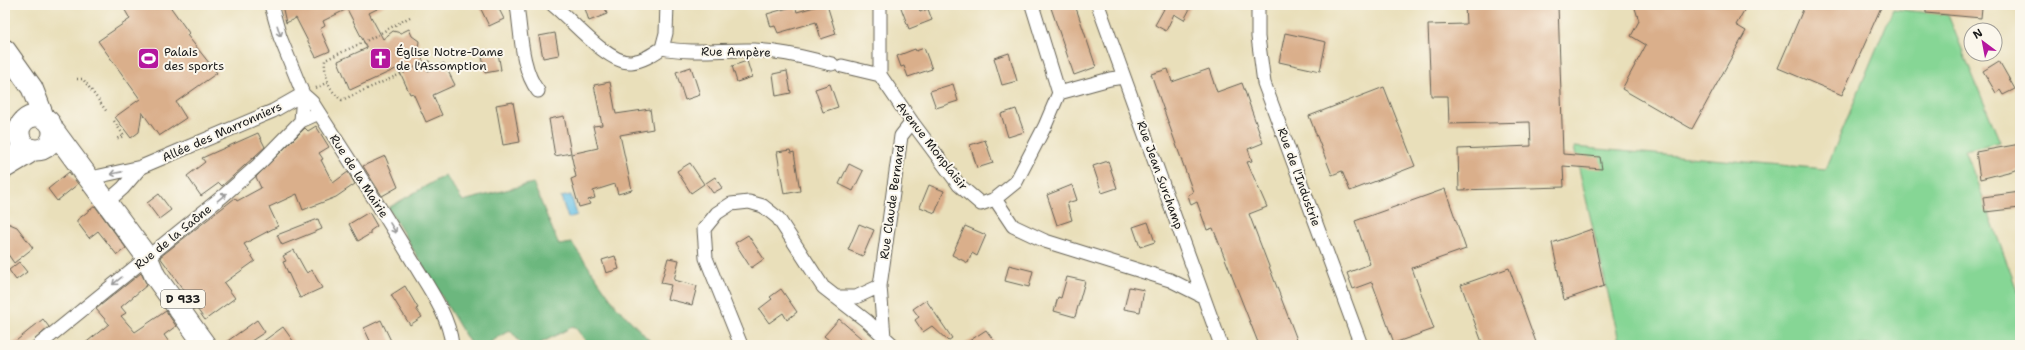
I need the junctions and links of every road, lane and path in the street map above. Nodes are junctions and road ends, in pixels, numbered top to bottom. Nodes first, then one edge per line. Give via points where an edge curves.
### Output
1 (271, 5) edge
2 (517, 5) edge
3 (667, 5) edge
4 (880, 5) edge
5 (1032, 5) edge
6 (1098, 5) edge
7 (1258, 5) edge
8 (559, 7) edge
9 (410, 17) dead end
10 (662, 48) junction
11 (5, 50) edge
12 (430, 61) dead end
13 (5, 65) edge
14 (880, 75) junction
15 (1124, 77) junction
16 (77, 79) dead end
17 (328, 82) junction
18 (538, 91) dead end
19 (308, 92) junction
20 (1059, 93) junction
21 (107, 112) dead end
22 (319, 113) junction
23 (114, 120) dead end
24 (301, 122) junction
25 (912, 122) junction
26 (37, 134) junction
27 (115, 139) dead end
28 (141, 167) junction
29 (5, 171) edge
30 (91, 179) junction
31 (995, 199) junction
32 (107, 202) junction
33 (147, 257) junction
34 (880, 286) junction
35 (1202, 296) junction
36 (836, 297) junction
37 (889, 341) edge
38 (39, 345) edge
39 (205, 345) edge
40 (215, 345) edge
41 (452, 345) edge
42 (741, 345) edge
43 (1221, 345) edge
44 (1361, 345) edge

1 -> 19 street, Rue de la Mairie via 280,37
2 - 18 street via 527,67 532,84
3 - 10 street via 666,33
4 - 14 street
5 - 20 street
6 - 15 street, Rue Jean Surchamp
7 - 44 street, Rue de l'Industrie via 1258,37 1264,83
8 - 10 street via 603,50 618,60 631,62 650,56
9 - 17 path via 325,60 324,70
10 - 14 street, Rue Ampère via 679,52 768,51
11 - 26 main road, D 933 via 32,88
12 - 17 path via 342,100 336,96
13 - 26 main road via 22,89
14 - 25 street, Avenue Monplaisir
15 - 20 street
15 - 35 street, Rue Jean Surchamp
16 - 21 path via 83,79
17 - 19 path
19 - 22 street, Rue de la Mairie
19 - 24 street
19 - 28 street, Allée des Marronniers via 272,112
20 - 31 street via 1016,182
22 - 24 street, Rue de la Saône
22 -> 41 street, Rue de la Mairie via 382,210 439,306 451,335
23 - 27 path via 124,136
33 -> 24 street, Rue de la Saône via 223,196
25 - 31 street, Avenue Monplaisir via 959,185 981,204
25 - 34 street, Rue Claude Bernard via 901,136
26 - 29 street
26 - 29 street via 30,157
26 - 30 main road, D 933 via 76,160
28 -> 30 street, Allée des Marronniers
28 - 32 street, Allée des Marronniers
30 - 32 main road, D 933
31 - 35 street via 1013,226 1045,241 1170,280
32 - 33 main road, D 933
33 -> 38 street, Rue de la Saône
33 - 39 main road, D 933 via 155,276
33 - 40 main road, D 933 via 161,269
34 - 36 street via 856,297
34 - 37 street, Rue Claude Bernard
35 - 43 street, Rue Jean Surchamp
36 - 37 street
36 - 42 street via 823,287 778,218 762,206 749,202 731,204 717,213 704,228 706,258

